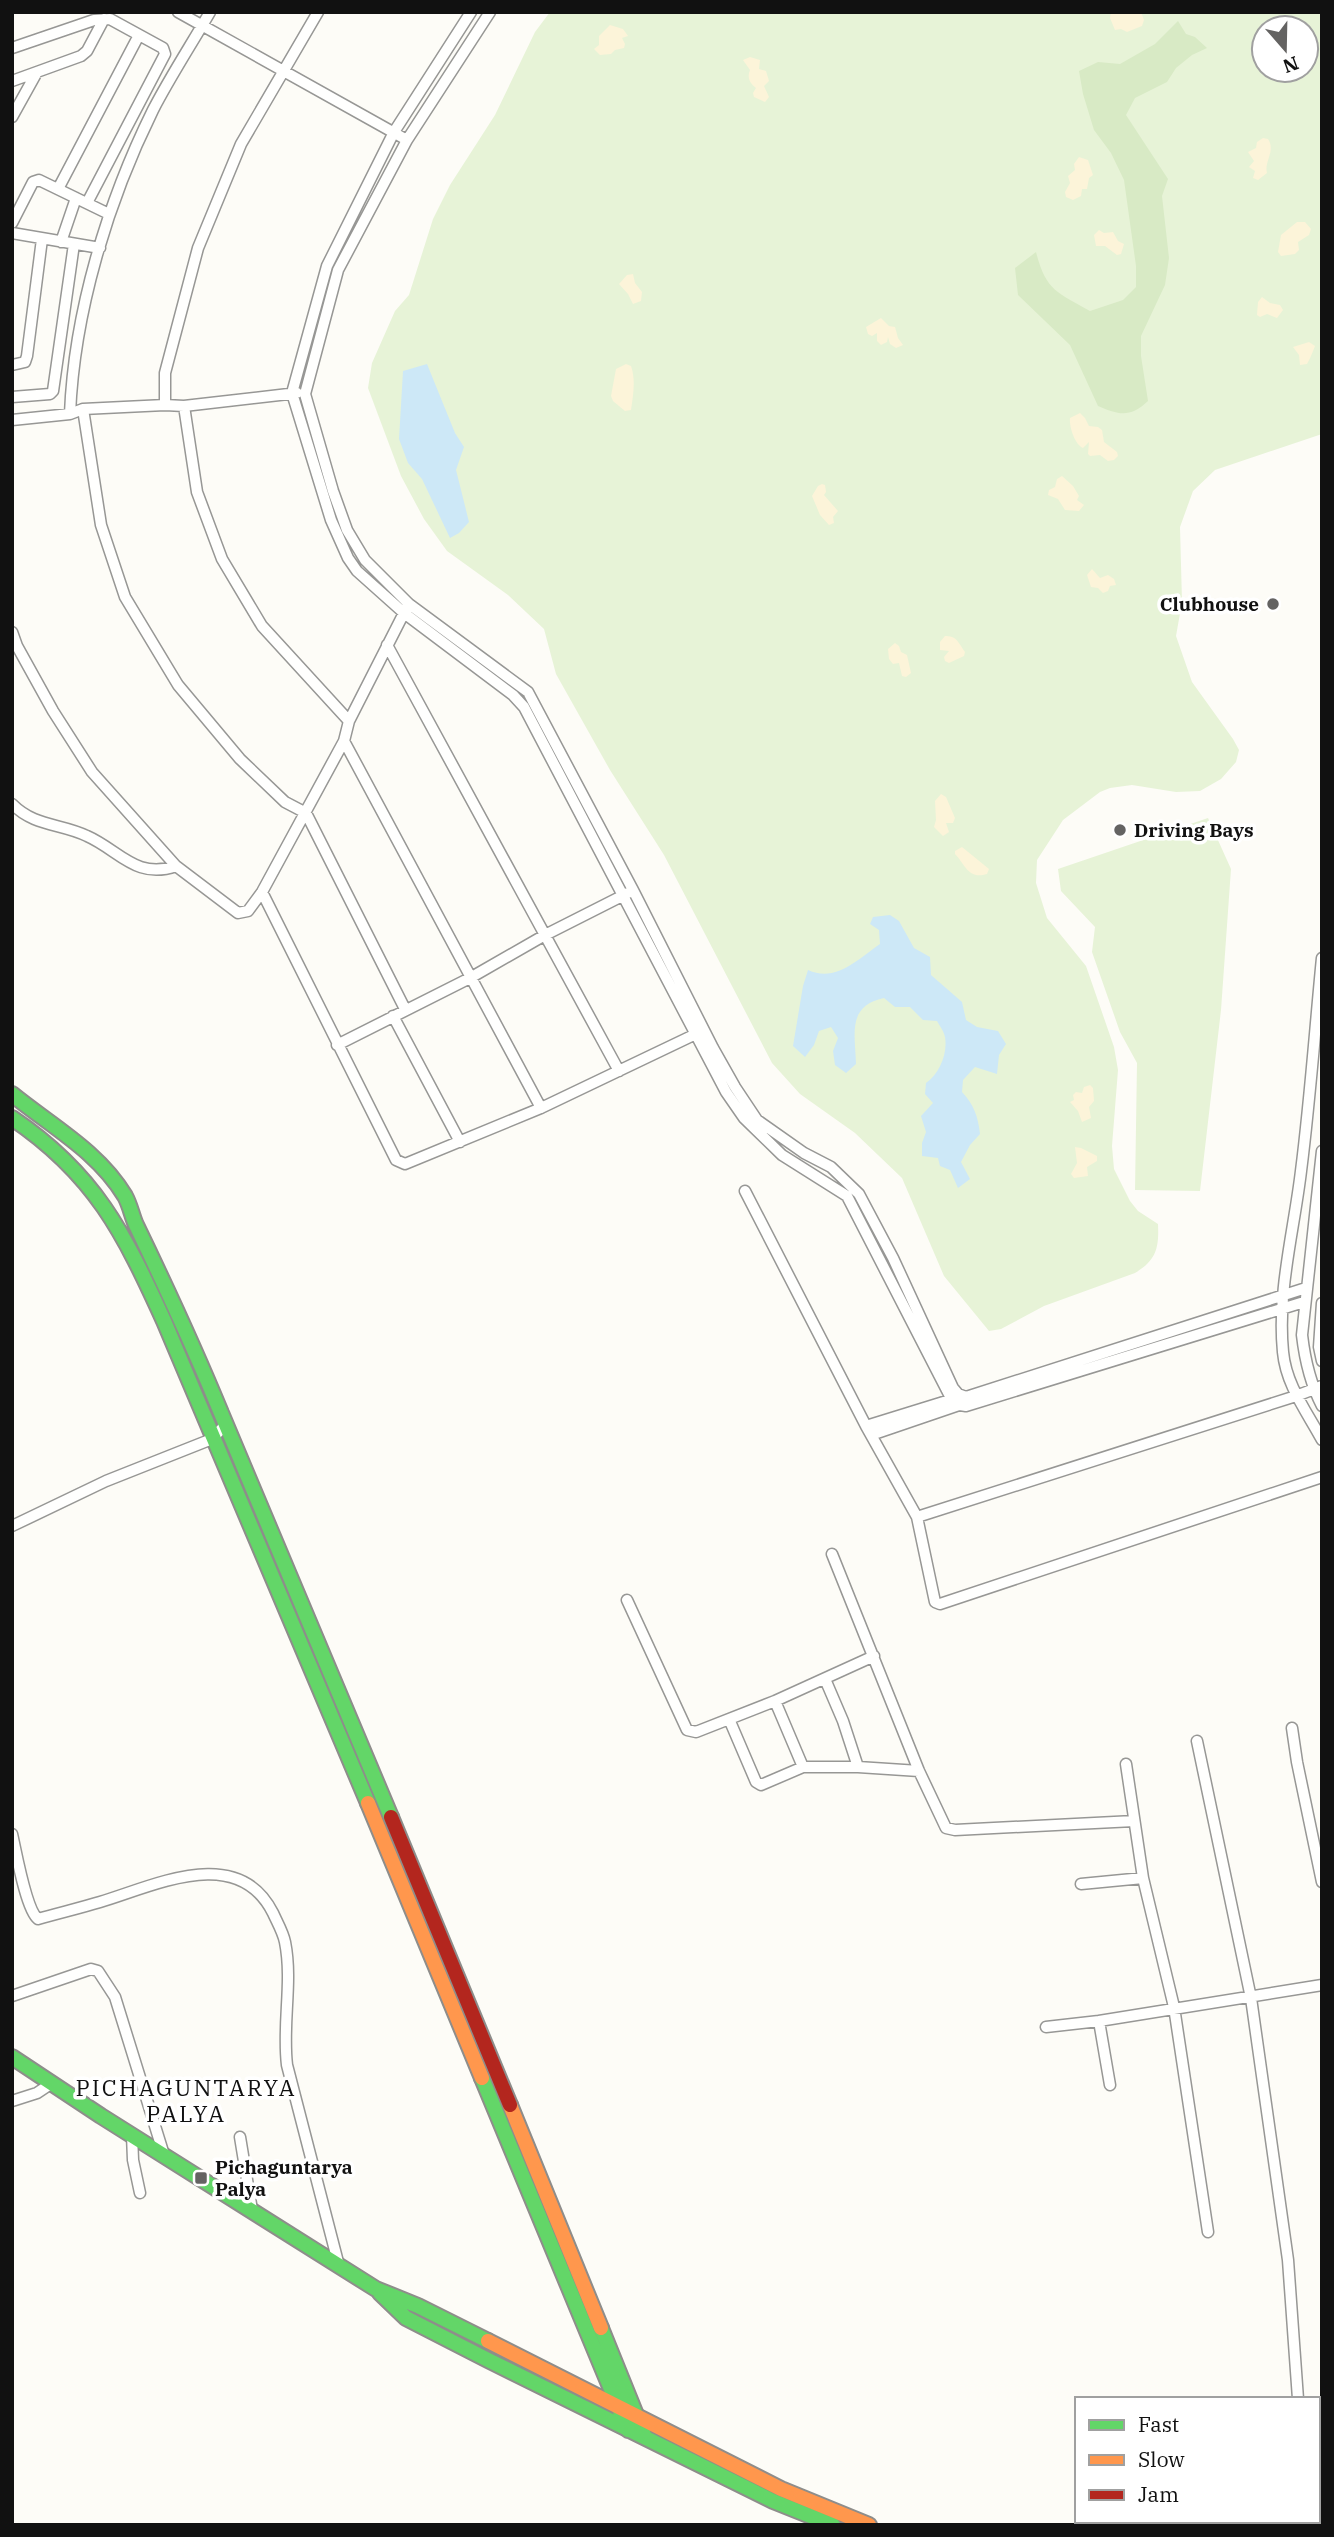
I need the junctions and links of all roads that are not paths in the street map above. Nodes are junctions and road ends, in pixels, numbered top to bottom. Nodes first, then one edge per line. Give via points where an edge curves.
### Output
1 (178, 12) edge
2 (210, 12) edge
3 (318, 12) edge
4 (471, 12) edge
5 (490, 12) edge
6 (104, 19) junction
7 (202, 26) junction
8 (139, 35) junction
9 (12, 48) edge
10 (284, 70) junction
11 (37, 72) junction
12 (12, 81) edge
13 (12, 117) edge
14 (394, 132) junction
15 (407, 140) junction
16 (58, 189) junction
17 (76, 198) junction
18 (87, 203) junction
19 (108, 214) junction
20 (12, 223) edge
21 (12, 233) edge
22 (42, 239) junction
23 (61, 242) junction
24 (74, 244) junction
25 (100, 248) junction
26 (12, 365) edge
27 (292, 393) junction
28 (305, 394) junction
29 (12, 397) edge
30 (165, 404) junction
31 (184, 406) junction
32 (83, 409) junction
33 (70, 414) junction
34 (12, 420) edge
35 (406, 608) junction
36 (12, 632) edge
37 (387, 645) junction
38 (349, 721) junction
39 (344, 741) junction
40 (12, 804) edge
41 (306, 813) junction
42 (176, 866) junction
43 (633, 890) junction
44 (262, 892) junction
45 (622, 896) junction
46 (545, 935) junction
47 (1322, 958) edge
48 (470, 978) junction
49 (1320, 988) edge
50 (405, 1009) junction
51 (393, 1016) junction
52 (705, 1030) junction
53 (694, 1035) junction
54 (337, 1045) junction
55 (619, 1071) junction
56 (12, 1094) edge
57 (541, 1108) junction
58 (12, 1118) edge
59 (460, 1142) junction
60 (1322, 1151) edge
61 (745, 1191) dead end
62 (1306, 1288) junction
63 (1284, 1293) junction
64 (1304, 1302) junction
65 (1322, 1303) edge
66 (1283, 1308) junction
67 (1322, 1361) edge
68 (1317, 1388) edge
69 (1296, 1396) junction
70 (959, 1399) junction
71 (1322, 1406) edge
72 (226, 1424) junction
73 (869, 1431) junction
74 (212, 1439) junction
75 (1322, 1440) edge
76 (1322, 1477) edge
77 (916, 1517) junction
78 (12, 1526) edge
79 (832, 1554) dead end
80 (627, 1600) dead end
81 (874, 1656) junction
82 (825, 1679) junction
83 (775, 1701) junction
84 (729, 1719) junction
85 (1293, 1728) dead end
86 (1197, 1741) dead end
87 (1126, 1764) dead end
88 (858, 1767) junction
89 (803, 1768) junction
90 (919, 1771) junction
91 (1134, 1821) junction
92 (12, 1834) edge
93 (1143, 1878) junction
94 (1322, 1882) edge
95 (1081, 1884) dead end
96 (1322, 1985) edge
97 (12, 1996) edge
98 (1251, 1998) junction
99 (1174, 2007) junction
100 (1099, 2021) junction
101 (1046, 2027) dead end
102 (16, 2064) edge
103 (52, 2083) junction
104 (1110, 2085) dead end
105 (12, 2101) edge
106 (132, 2135) junction
107 (240, 2137) dead end
108 (164, 2155) junction
109 (140, 2193) dead end
110 (252, 2210) junction
111 (1208, 2232) dead end
112 (339, 2266) junction
113 (376, 2289) junction
114 (1298, 2397) edge
115 (619, 2408) junction
116 (636, 2414) junction
117 (628, 2430) junction
118 (645, 2437) junction
119 (834, 2525) edge
120 (869, 2525) edge

1 - 7 street
2 - 7 street
3 - 10 street
4 - 14 street
5 - 15 street
6 - 8 street
6 - 9 street
6 - 11 street via 81,56
7 - 10 street
7 - 19 street via 154,110
8 - 16 street
8 - 18 street via 163,47 165,54
10 - 14 street
10 - 30 street via 241,144 198,248 165,373
11 - 12 street
11 - 13 street
14 - 15 street
14 - 27 street via 327,266
15 - 28 street via 338,270
16 - 17 street
16 - 20 street via 35,180
17 - 18 street
17 - 23 street
18 - 19 street
19 - 25 street
21 - 22 street
22 - 23 street
22 - 26 street via 27,356 25,362
23 - 24 street
24 - 25 street
24 - 29 street via 53,391
25 - 33 street via 83,316
27 - 28 street
27 - 31 street
27 - 35 street via 340,542 357,571
28 - 35 street via 346,530
30 - 31 street
30 - 32 street
31 - 38 street via 197,492 222,559 262,626
32 - 33 street
32 - 41 street via 101,525 125,597 178,685 240,759 285,802
33 - 34 street
35 - 37 street
35 - 43 street via 528,692
35 - 45 street via 520,701
36 - 42 street via 53,711 92,772
37 - 38 street
37 - 46 street
38 - 39 street
39 - 41 street
39 - 48 street
40 - 42 street via 31,819 88,836 127,862 155,871
41 - 44 street
41 - 50 street
42 - 44 street via 238,912 248,911
43 - 45 street
43 - 52 street
44 - 54 street
45 - 46 street
45 - 53 street
46 - 48 street
46 - 55 street
47 - 49 street
48 - 50 street
48 - 57 street
49 - 63 street
50 - 51 street
51 - 54 street
51 - 59 street
52 - 53 street
52 - 70 street via 757,1120 831,1167 859,1194
53 - 55 street
53 - 70 street via 744,1118 782,1155 847,1196
54 - 59 street via 401,1164
55 - 57 street
56 - 72 street via 75,1140 126,1196
57 - 59 street
58 - 74 street via 57,1150 93,1190 133,1255
60 - 62 street
61 - 73 street
62 - 63 street
62 - 64 street
63 - 66 street
63 - 70 street
64 - 66 street
64 - 68 street via 1305,1364
65 - 67 street
66 - 69 street via 1283,1354
66 - 70 street via 966,1406
68 - 69 street
68 - 71 street
69 - 75 street
69 - 77 street
70 - 73 street
72 - 74 street
72 - 116 street
73 - 77 street
74 - 78 street via 106,1480
74 - 115 street
76 - 77 street via 945,1604 934,1602
79 - 81 street
80 - 84 street via 687,1730 696,1732
81 - 82 street
81 - 90 street
82 - 83 street
82 - 88 street
83 - 84 street
83 - 89 street
84 - 89 street via 758,1784
85 - 94 street
86 - 98 street
87 - 91 street
88 - 89 street
88 - 90 street
90 - 91 street via 946,1828
91 - 93 street
92 - 112 street via 38,1919 197,1873 237,1880 256,1887 265,1898 285,1939 287,2065
93 - 95 street
93 - 99 street
96 - 98 street
97 - 108 street via 91,1969 97,1971 115,1997
98 - 99 street
98 - 114 street via 1288,2260
99 - 100 street
99 - 111 street
100 - 101 street
100 - 104 street
102 - 103 street
103 - 105 street
103 - 106 street
106 - 108 street
106 - 109 street
107 - 110 street
108 - 110 street
110 - 112 street
112 - 113 street
113 - 115 street
113 - 117 street via 406,2318
115 - 116 street
115 - 117 street
116 - 118 street
116 - 120 street via 781,2489
117 - 118 street
118 - 119 street via 772,2501

